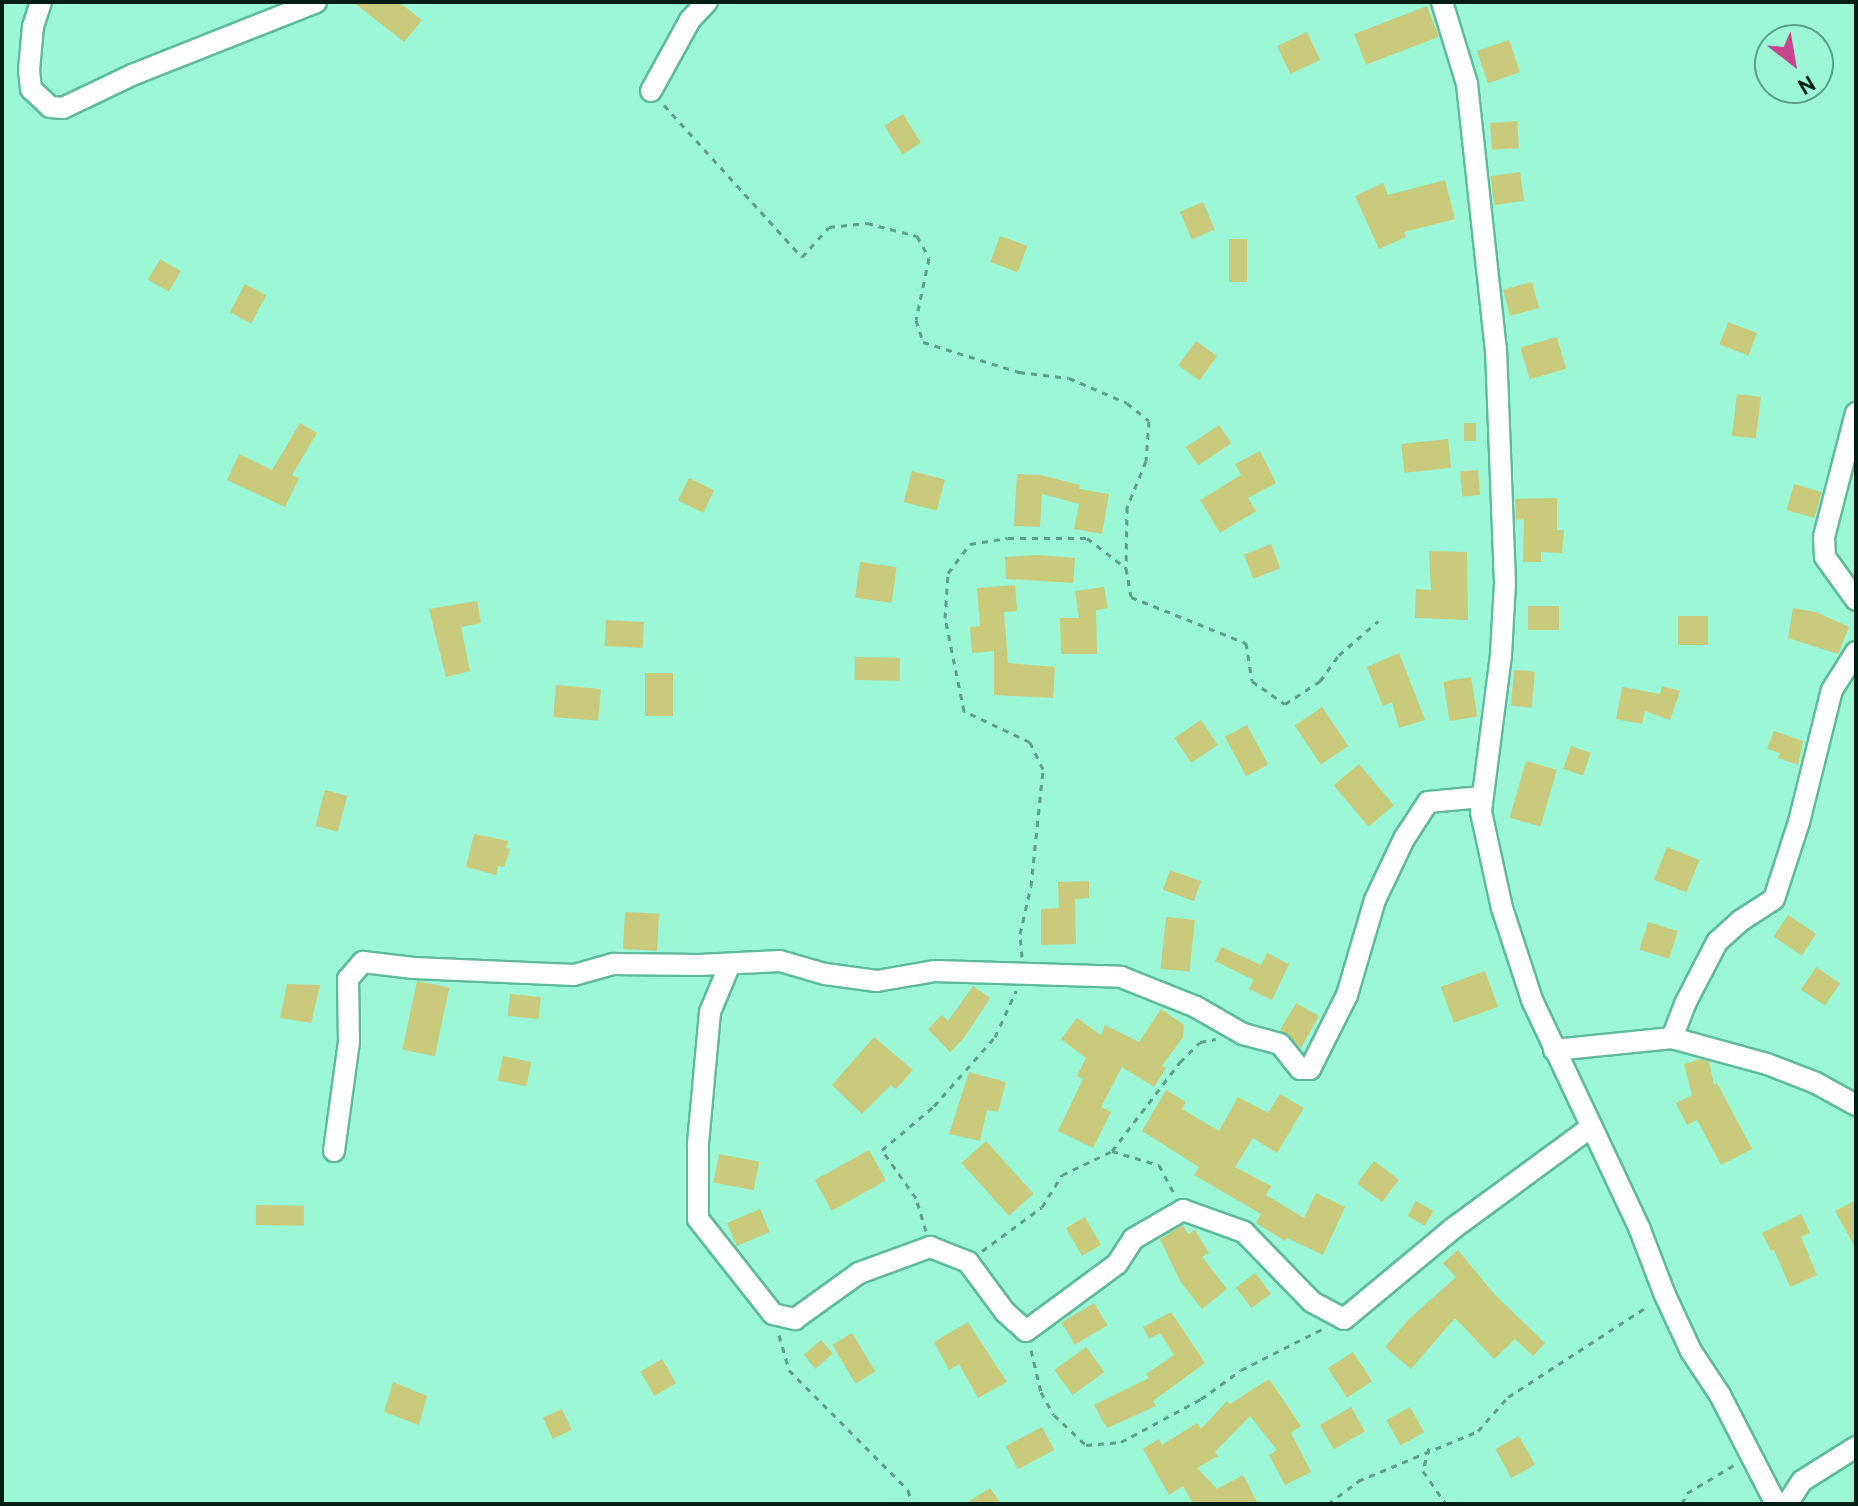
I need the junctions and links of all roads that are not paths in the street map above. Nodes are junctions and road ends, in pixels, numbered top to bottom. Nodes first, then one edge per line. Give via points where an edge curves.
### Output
1 (41, 2) edge
2 (316, 2) edge
3 (707, 2) edge
4 (1442, 2) edge
5 (651, 91) road end
6 (1856, 413) edge
7 (1856, 600) edge
8 (1856, 652) edge
9 (1482, 797) junction
10 (730, 964) junction
11 (1672, 1038) junction
12 (1554, 1050) junction
13 (1856, 1105) edge
14 (1590, 1128) junction
15 (334, 1151) dead end
16 (1856, 1447) edge
17 (1776, 1504) edge
18 (1787, 1504) edge

1 - 2 street via 33,26 31,89 50,107 63,108
3 - 5 street via 690,20
4 - 9 street via 1467,84 1496,349 1502,465 1501,655
6 - 7 street via 1824,537 1825,557
8 - 11 street via 1832,690 1774,899 1717,942
9 - 10 street via 1428,802 1404,839 1375,900 1347,995 1310,1069 1300,1069 1280,1044 1243,1034 1196,1007 1121,977 935,971 877,981 780,961
9 - 12 street via 1514,955
10 - 14 street via 710,1012 698,1145 698,1219 773,1314 795,1319 859,1273 930,1247 968,1262 1026,1331 1117,1264 1133,1239 1183,1210 1244,1232 1312,1302 1344,1319 1455,1227
10 - 15 street via 613,964 574,975 363,962 348,979 349,1042
11 - 12 street
11 - 13 street via 1767,1064
12 - 14 street
14 - 17 street via 1691,1351
16 - 18 street via 1802,1481

